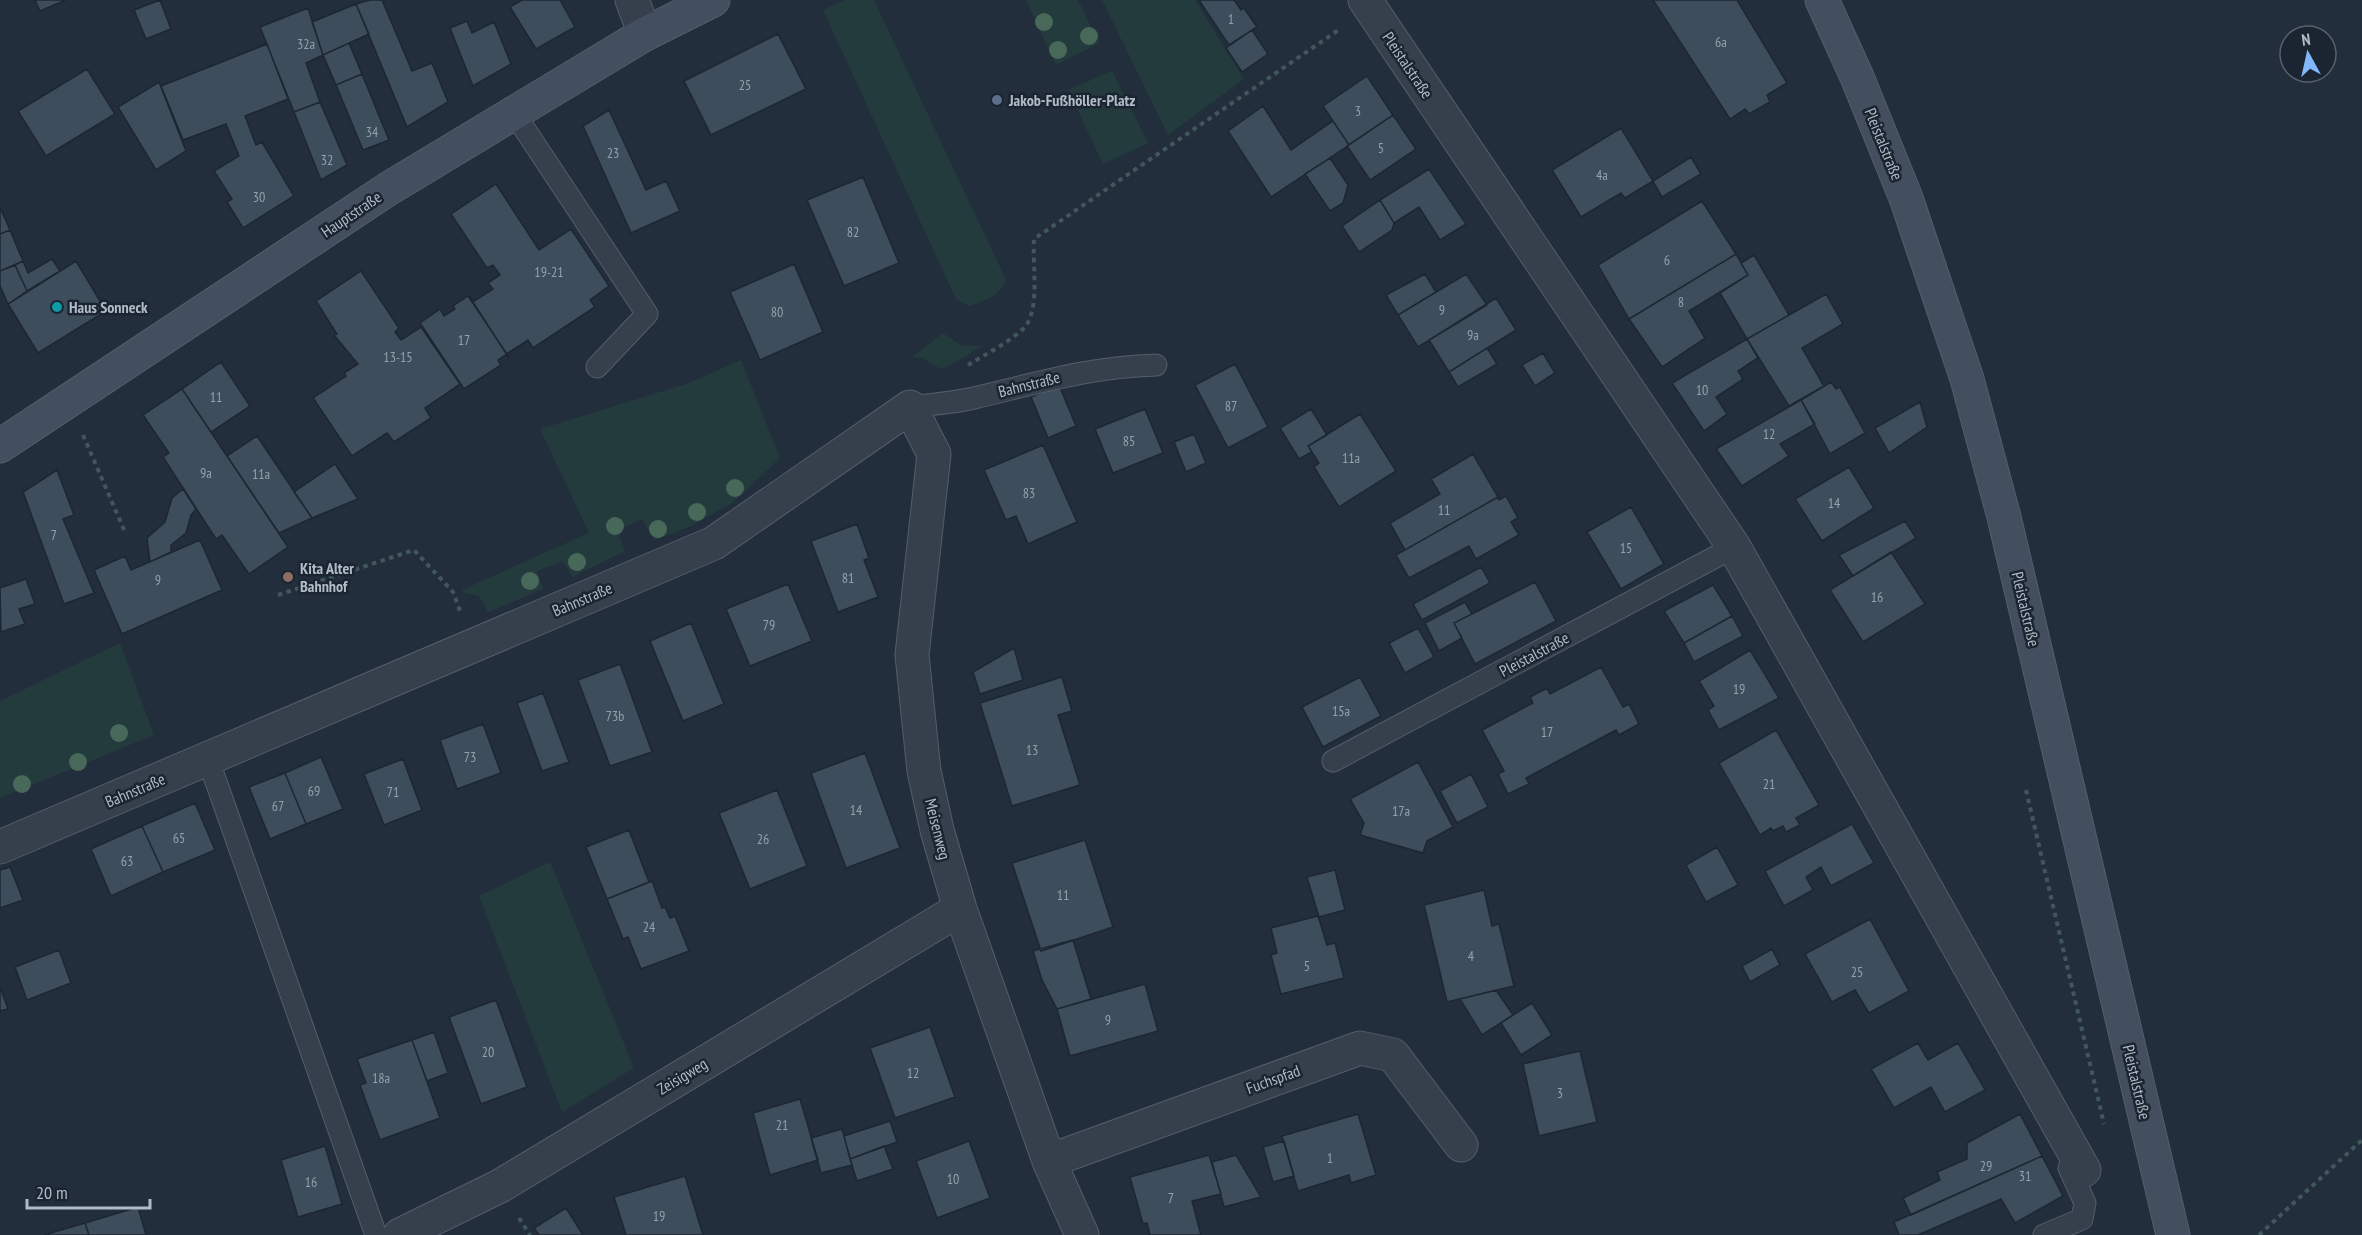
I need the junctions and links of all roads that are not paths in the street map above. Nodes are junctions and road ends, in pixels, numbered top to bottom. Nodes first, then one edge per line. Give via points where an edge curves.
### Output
1 (632, 0) edge
2 (712, 0) edge
3 (1822, 0) edge
4 (1368, 6) edge
5 (645, 34) junction
6 (514, 113) junction
7 (1156, 365) dead end
8 (597, 367) dead end
9 (910, 407) junction
10 (0, 446) edge
11 (1734, 547) junction
12 (208, 759) junction
13 (1333, 760) dead end
14 (0, 848) edge
15 (960, 909) junction
16 (1461, 1145) dead end
17 (1049, 1161) junction
18 (2080, 1162) joint
19 (376, 1235) edge
20 (400, 1235) edge
21 (1082, 1235) edge
22 (2044, 1235) edge
23 (2173, 1235) edge

1 - 5 street
2 - 5 main road, Hauptstraße
3 - 23 main road, Pleistalstraße via 1906,198 1967,379 2004,517
4 - 11 street, Pleistalstraße
5 - 6 main road, Hauptstraße
6 - 8 lane via 647,314
6 - 10 main road, Hauptstraße via 388,189
7 - 9 lane, Bahnstraße via 1060,375 972,398
9 - 12 street, Bahnstraße via 714,543
9 - 15 street, Meisenweg via 934,454 912,655 924,771
11 - 13 lane, Pleistalstraße
11 - 18 street, Pleistalstraße
12 - 14 street, Bahnstraße
12 - 19 lane
15 - 17 street, Meisenweg
15 - 20 street, Zeisigweg via 500,1186
16 - 17 street, Fuchspfad via 1393,1055 1360,1048
17 - 21 street, Meisenweg
18 - 22 lane via 2069,1168 2085,1203 2082,1219

